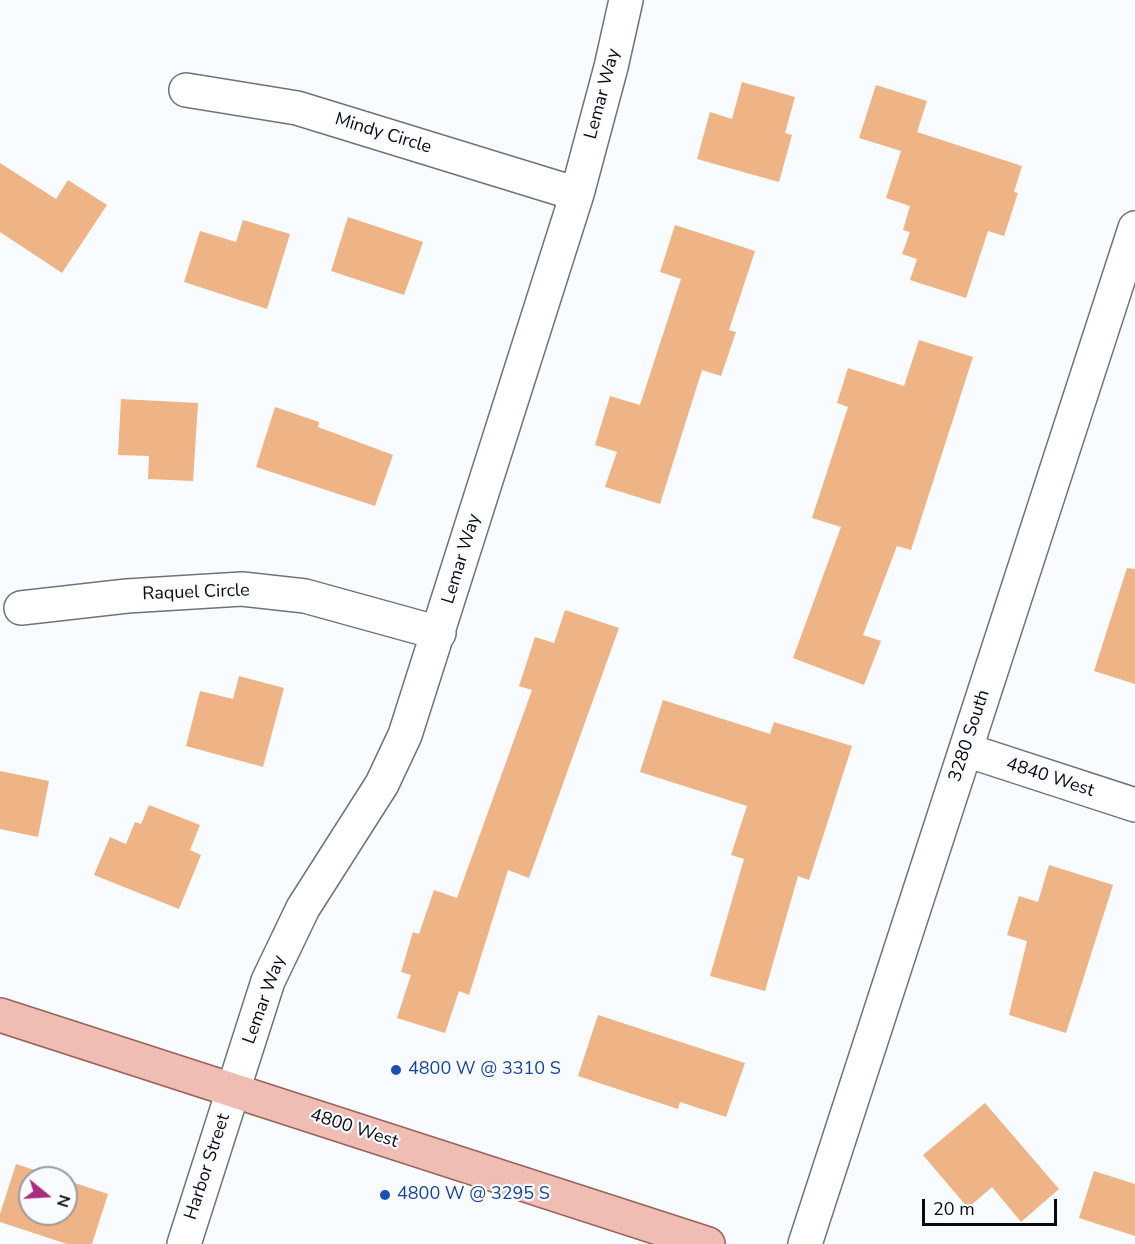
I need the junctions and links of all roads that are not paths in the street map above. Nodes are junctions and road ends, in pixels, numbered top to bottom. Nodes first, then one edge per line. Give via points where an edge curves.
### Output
1 (626, 0) edge
2 (186, 90) dead end
3 (577, 194) junction
4 (1135, 228) edge
5 (21, 608) dead end
6 (439, 633) junction
7 (966, 750) junction
8 (1135, 805) edge
9 (0, 1015) edge
10 (233, 1091) junction
11 (184, 1244) edge
12 (708, 1244) edge
13 (805, 1244) edge

1 - 3 street, Lemar Way
2 - 3 street, Mindy Circle via 297,108
3 - 6 street, Lemar Way
4 - 7 street, 3280 South
5 - 6 street, Raquel Circle via 242,589 305,596
6 - 10 street, Lemar Way via 405,735 382,784 303,908 268,981
7 - 8 street, 4840 West
7 - 13 street, 3280 South
9 - 10 main road, 4800 West
10 - 11 street, Harbor Street
10 - 12 main road, 4800 West

